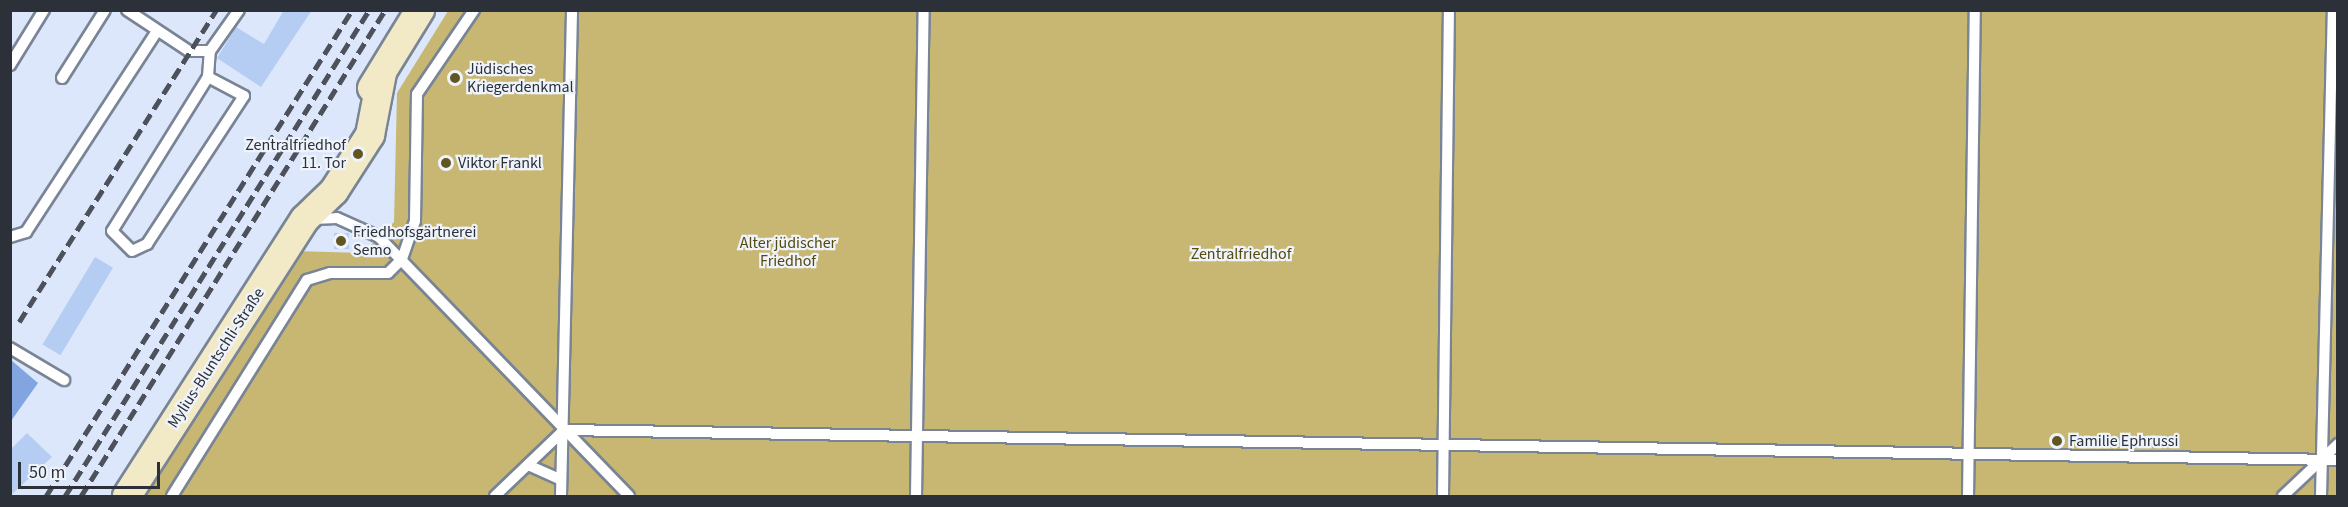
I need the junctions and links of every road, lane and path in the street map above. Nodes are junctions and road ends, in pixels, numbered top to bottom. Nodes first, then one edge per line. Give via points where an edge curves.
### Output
1 (44, 10) edge
2 (105, 10) edge
3 (127, 10) edge
4 (239, 10) edge
5 (420, 10) edge
6 (474, 10) edge
7 (572, 10) edge
8 (924, 10) edge
9 (1449, 10) edge
10 (1975, 10) edge
11 (2332, 10) edge
12 (157, 31) junction
13 (210, 51) junction
14 (10, 64) edge
15 (208, 76) junction
16 (62, 78) dead end
17 (305, 219) junction
18 (10, 237) edge
19 (402, 259) junction
20 (10, 348) edge
21 (64, 380) dead end
22 (564, 430) junction
23 (918, 437) junction
24 (2337, 444) edge
25 (1444, 446) junction
26 (1969, 455) junction
27 (2321, 460) junction
28 (2337, 460) edge
29 (528, 465) junction
30 (561, 480) junction
31 (127, 496) edge
32 (172, 496) edge
33 (495, 496) edge
34 (561, 496) edge
35 (628, 496) edge
36 (916, 496) edge
37 (1443, 496) edge
38 (1968, 496) edge
39 (2283, 496) edge
40 (2321, 496) edge

1 - 14 lane
2 - 16 lane
3 - 12 lane
4 - 13 lane
5 - 17 street, Mylius-Bluntschli-Straße via 382,73 369,135 334,191
6 - 19 lane via 417,94 415,221
7 - 22 lane
8 - 23 lane
9 - 25 lane
10 - 26 lane
11 - 27 lane
12 - 13 lane via 189,51
12 - 18 lane via 26,232
13 - 15 lane
15 - 15 lane via 112,231 132,251 147,244 244,96
17 - 19 lane via 337,218 380,237
17 - 31 street, Mylius-Bluntschli-Straße
19 - 22 lane
19 - 32 lane via 388,273 330,273 307,280
20 - 21 lane
22 - 23 lane
22 - 29 lane
22 - 30 lane
22 - 35 lane
23 - 25 lane
23 - 36 lane
24 - 27 lane
25 - 26 lane
25 - 37 lane
26 - 27 lane
26 - 38 lane
27 - 28 lane
27 - 39 lane
27 - 40 lane
29 - 30 lane
29 - 33 lane
30 - 34 lane

